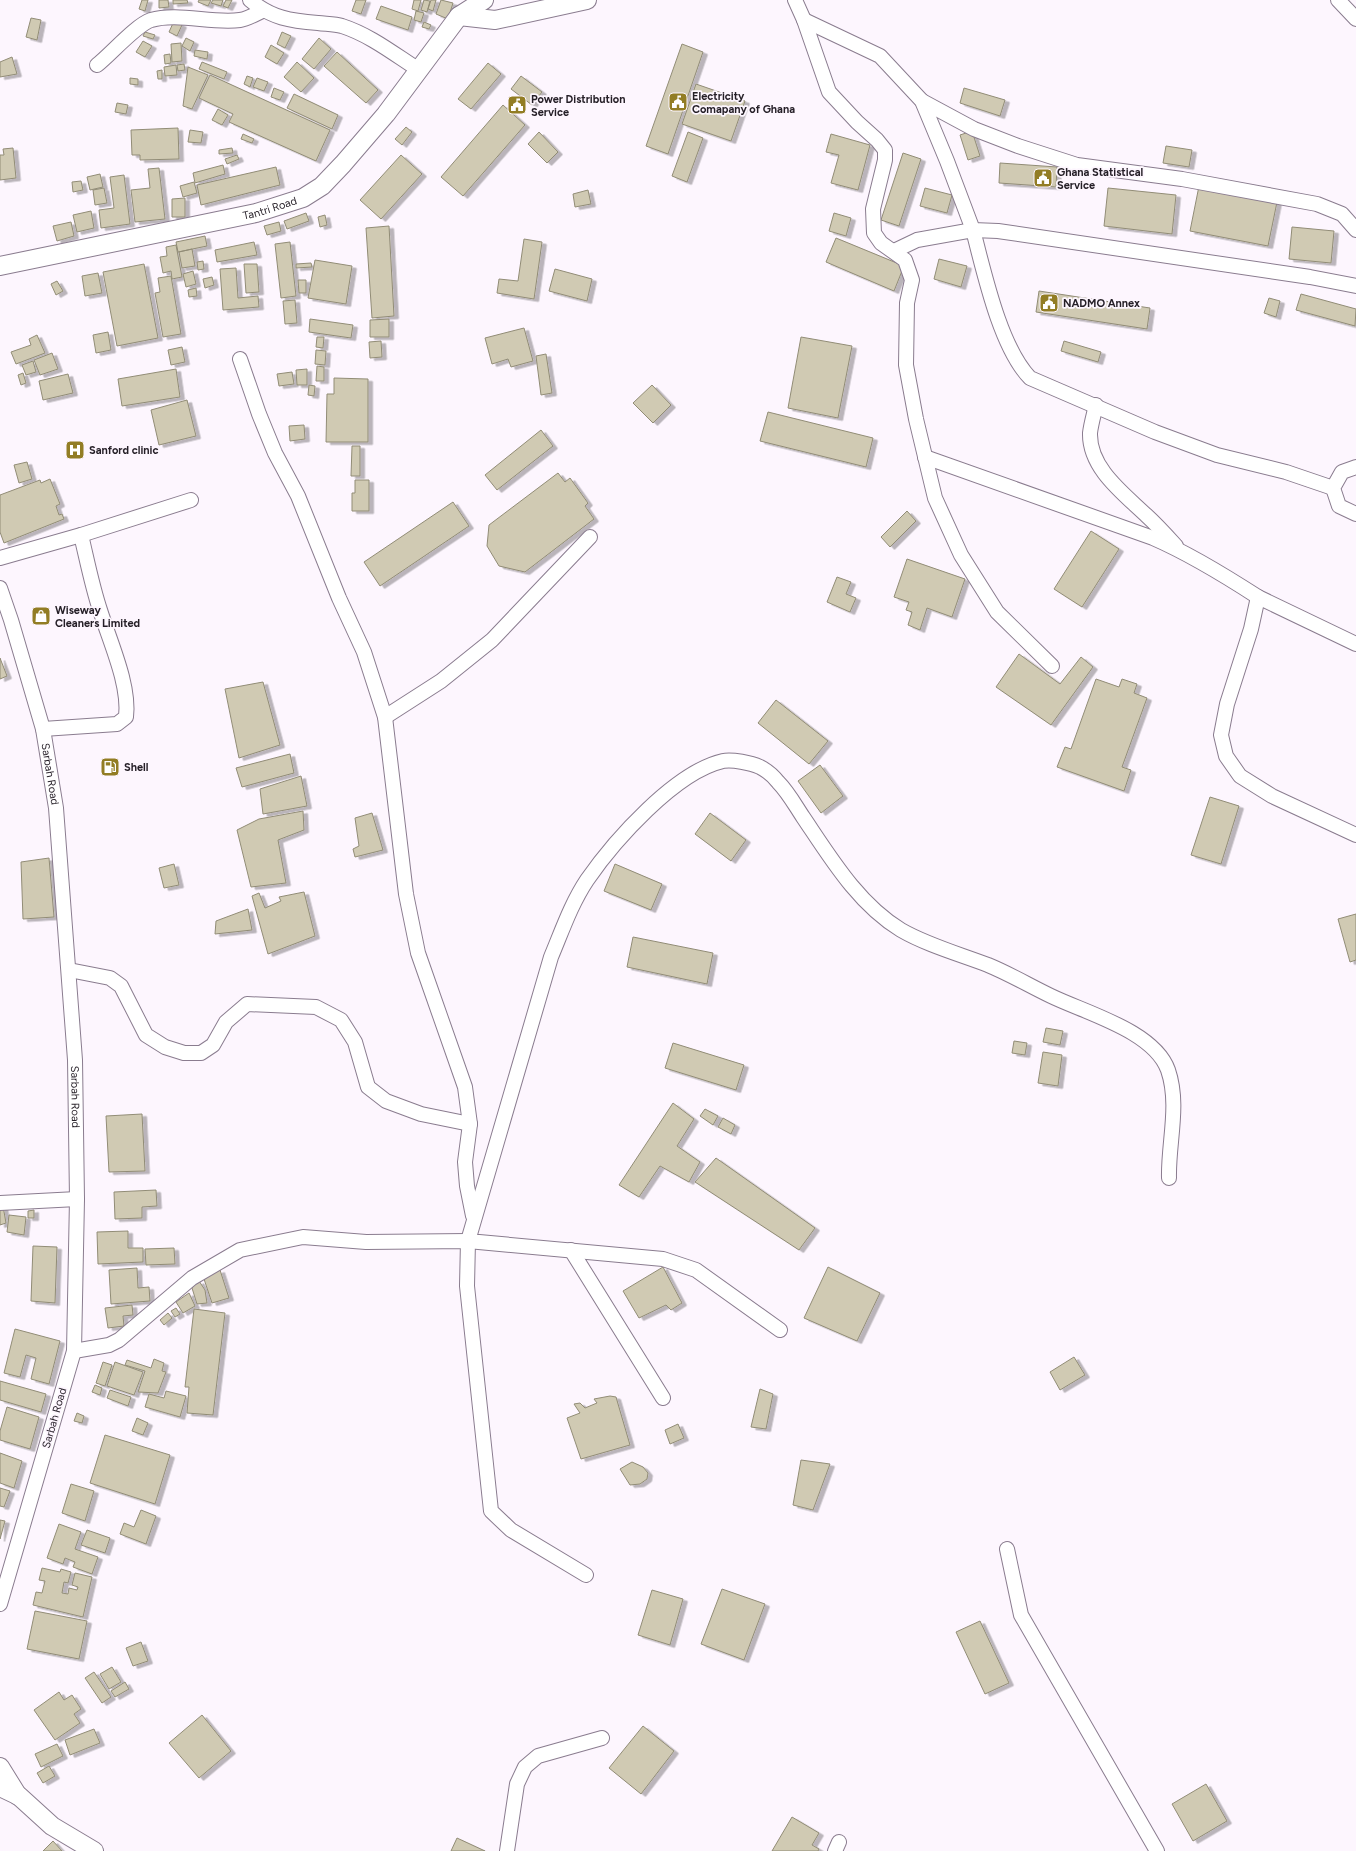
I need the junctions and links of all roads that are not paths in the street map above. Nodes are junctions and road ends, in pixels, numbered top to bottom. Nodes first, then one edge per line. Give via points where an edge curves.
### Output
1 (250, 0) edge
2 (484, 0) edge
3 (587, 0) edge
4 (795, 0) edge
5 (1338, 0) edge
6 (462, 8) edge
7 (262, 11) junction
8 (1356, 19) edge
9 (804, 20) junction
10 (98, 65) dead end
11 (419, 70) junction
12 (922, 101) junction
13 (973, 230) junction
14 (1356, 230) edge
15 (894, 251) junction
16 (0, 266) edge
17 (1356, 286) edge
18 (240, 359) dead end
19 (1096, 405) junction
20 (925, 457) junction
21 (1356, 467) edge
22 (1333, 488) junction
23 (191, 500) dead end
24 (1356, 514) edge
25 (81, 535) junction
26 (590, 537) dead end
27 (1177, 548) junction
28 (0, 558) edge
29 (0, 588) edge
30 (1258, 597) junction
31 (1356, 644) edge
32 (1052, 666) dead end
33 (385, 718) junction
34 (43, 729) junction
35 (1356, 835) edge
36 (69, 970) junction
37 (470, 1124) junction
38 (1169, 1178) dead end
39 (77, 1199) junction
40 (0, 1203) edge
41 (474, 1218) junction
42 (468, 1241) junction
43 (570, 1250) junction
44 (780, 1330) dead end
45 (74, 1351) junction
46 (663, 1398) dead end
47 (1007, 1548) dead end
48 (586, 1575) dead end
49 (0, 1604) edge
50 (602, 1738) dead end
51 (0, 1767) edge
52 (0, 1787) edge
53 (19, 1796) junction
54 (94, 1851) edge
55 (507, 1851) edge
56 (1157, 1851) edge

1 - 7 street
2 - 6 street
3 - 6 street via 495,20
4 - 9 street
5 - 8 street
6 - 11 street, Tantri Road
7 - 10 street via 241,20 218,21 181,17 151,20 130,35
7 - 11 street via 275,16 346,27 364,34
9 - 12 street via 880,56
9 - 15 street via 829,92 885,150 873,209 874,233 881,243
11 - 16 street, Tantri Road via 386,114 343,164 322,186 302,198 256,213
12 - 13 street
12 - 14 street via 974,128 1077,166 1182,179 1317,204 1342,214
13 - 15 street via 916,240
13 - 17 street via 998,231
13 - 19 street via 994,304 1020,368 1030,378
15 - 20 street via 905,260 912,280 907,303 906,365
18 - 33 street via 275,453 298,496 364,652
19 - 22 street via 1155,432 1217,455 1286,472
19 - 27 street via 1090,433 1093,452 1104,472 1120,492
20 - 27 street
20 - 32 street via 935,498 961,555 997,612
21 - 22 street via 1342,472
22 - 24 street via 1339,506
23 - 25 street
25 - 28 street
25 - 34 street via 99,608 128,704 126,717 118,724
26 - 33 street via 492,640 441,681
27 - 30 street
29 - 34 street, Sarbah Road
30 - 31 street
30 - 35 street via 1251,629 1227,704 1222,735 1226,756 1240,776 1272,796
33 - 37 street via 406,894 418,953 465,1087
34 - 36 street, Sarbah Road via 56,808
36 - 37 street via 110,978 121,986 146,1035 165,1047 184,1053 201,1053 213,1045 226,1022 247,1004 316,1007 341,1020 355,1042 368,1086 386,1101 421,1114
36 - 39 street, Sarbah Road via 76,1060
37 - 41 street via 465,1162
38 - 41 street via 1173,1092 1168,1069 1156,1050 1128,1031 991,966 901,930 880,915 854,888 779,782 760,767 725,761 698,770 658,800 616,844 592,874 569,912 551,957
39 - 40 street
39 - 45 street, Sarbah Road
41 - 42 street
42 - 43 street
42 - 45 street via 366,1242 303,1237 240,1250 192,1278 119,1340 108,1346
42 - 48 street via 467,1286 491,1511 511,1530
43 - 44 street via 663,1259 696,1270
43 - 46 street
45 - 49 street, Sarbah Road
47 - 56 street via 1021,1615
50 - 55 street via 538,1756 524,1767 517,1784
51 - 53 street
52 - 53 street
53 - 54 street via 52,1826

